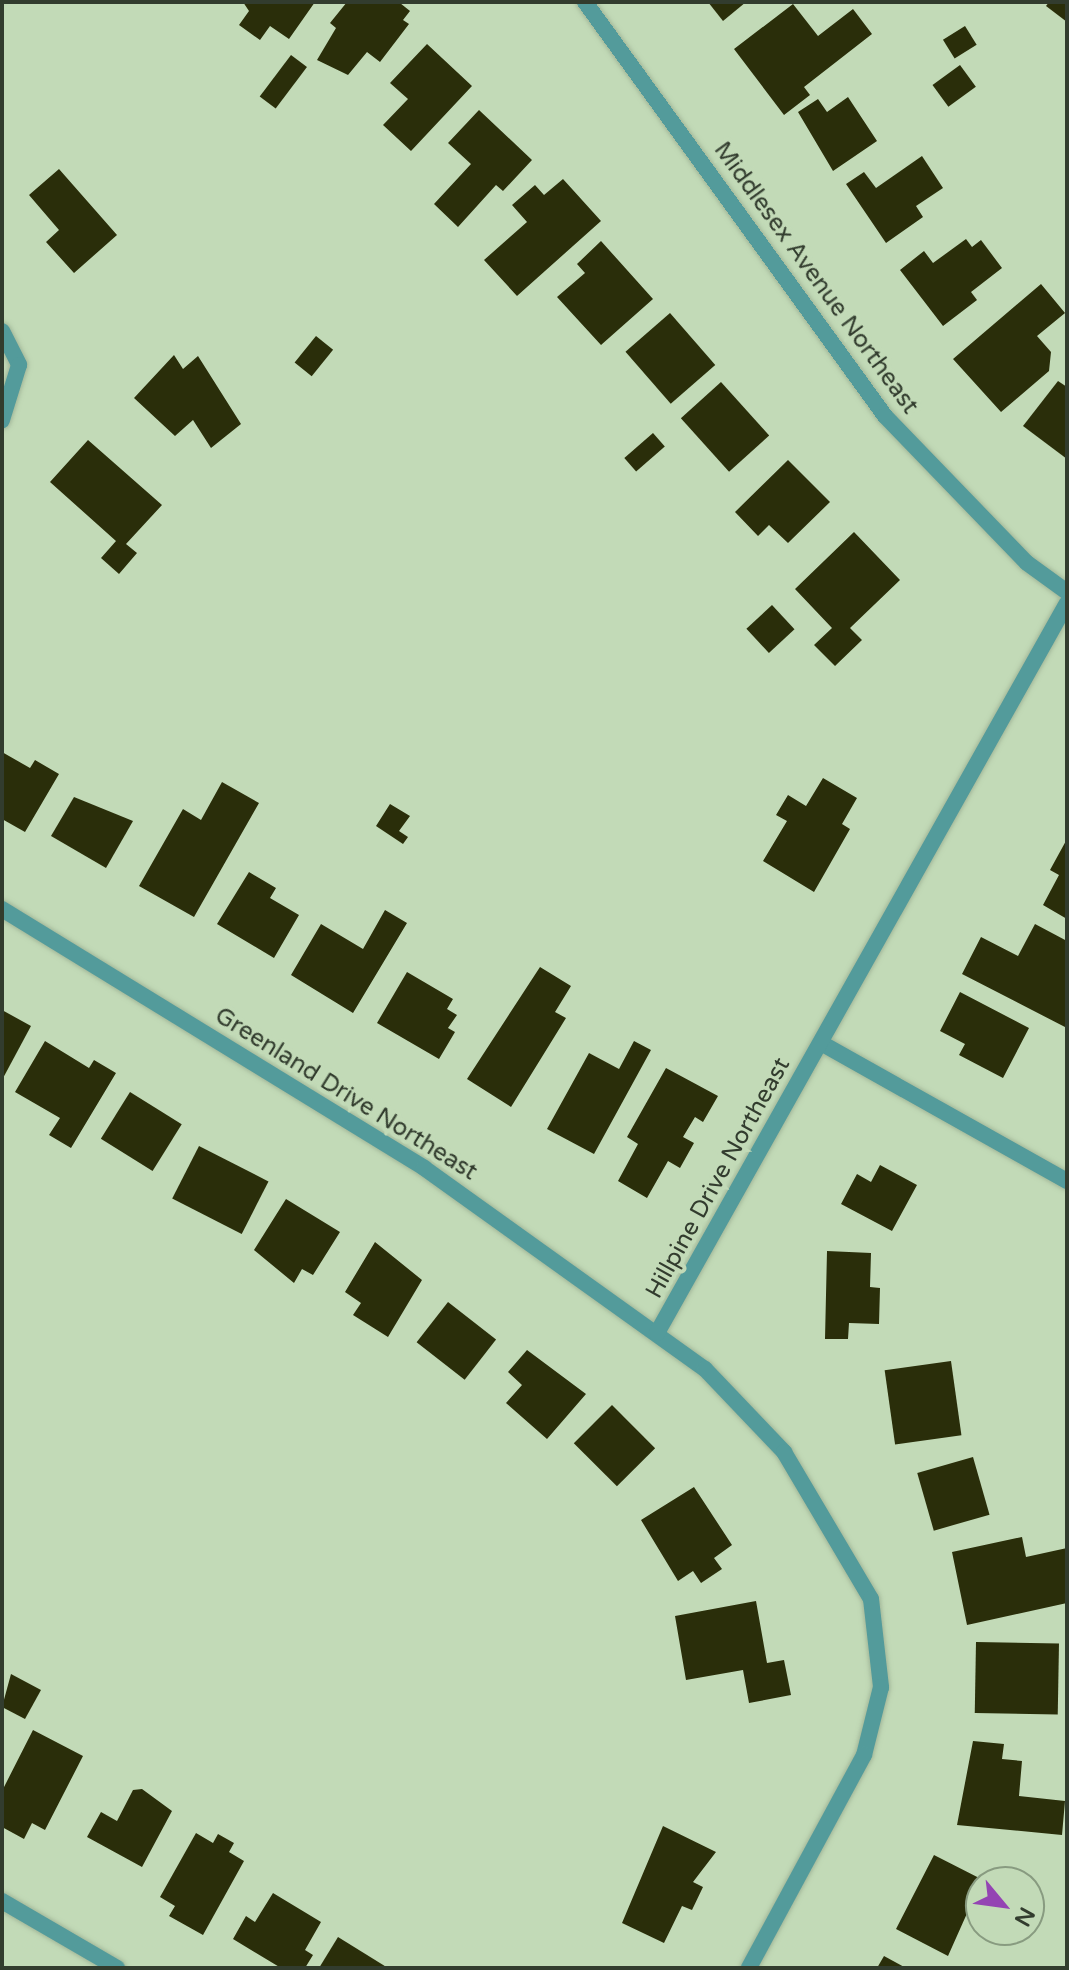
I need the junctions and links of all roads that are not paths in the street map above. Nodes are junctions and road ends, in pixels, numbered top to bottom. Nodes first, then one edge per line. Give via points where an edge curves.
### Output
1 (585, 2) edge
2 (2, 331) edge
3 (2, 420) edge
4 (1067, 592) edge
5 (1067, 603) edge
6 (2, 909) edge
7 (821, 1043) junction
8 (1067, 1181) edge
9 (657, 1333) junction
10 (2, 1901) edge
11 (117, 1968) edge
12 (749, 1968) edge

1 - 4 street, Middlesex Avenue Northeast via 885,416 1027,563
2 - 3 street via 19,365
5 - 7 street, Hillpine Drive Northeast
6 - 9 street, Greenland Drive Northeast via 424,1168
7 - 8 street
7 - 9 street, Hillpine Drive Northeast
9 - 12 street, Hillpine Drive Northeast via 747,1409 784,1452 856,1566 881,1643 881,1687 864,1755
10 - 11 street

